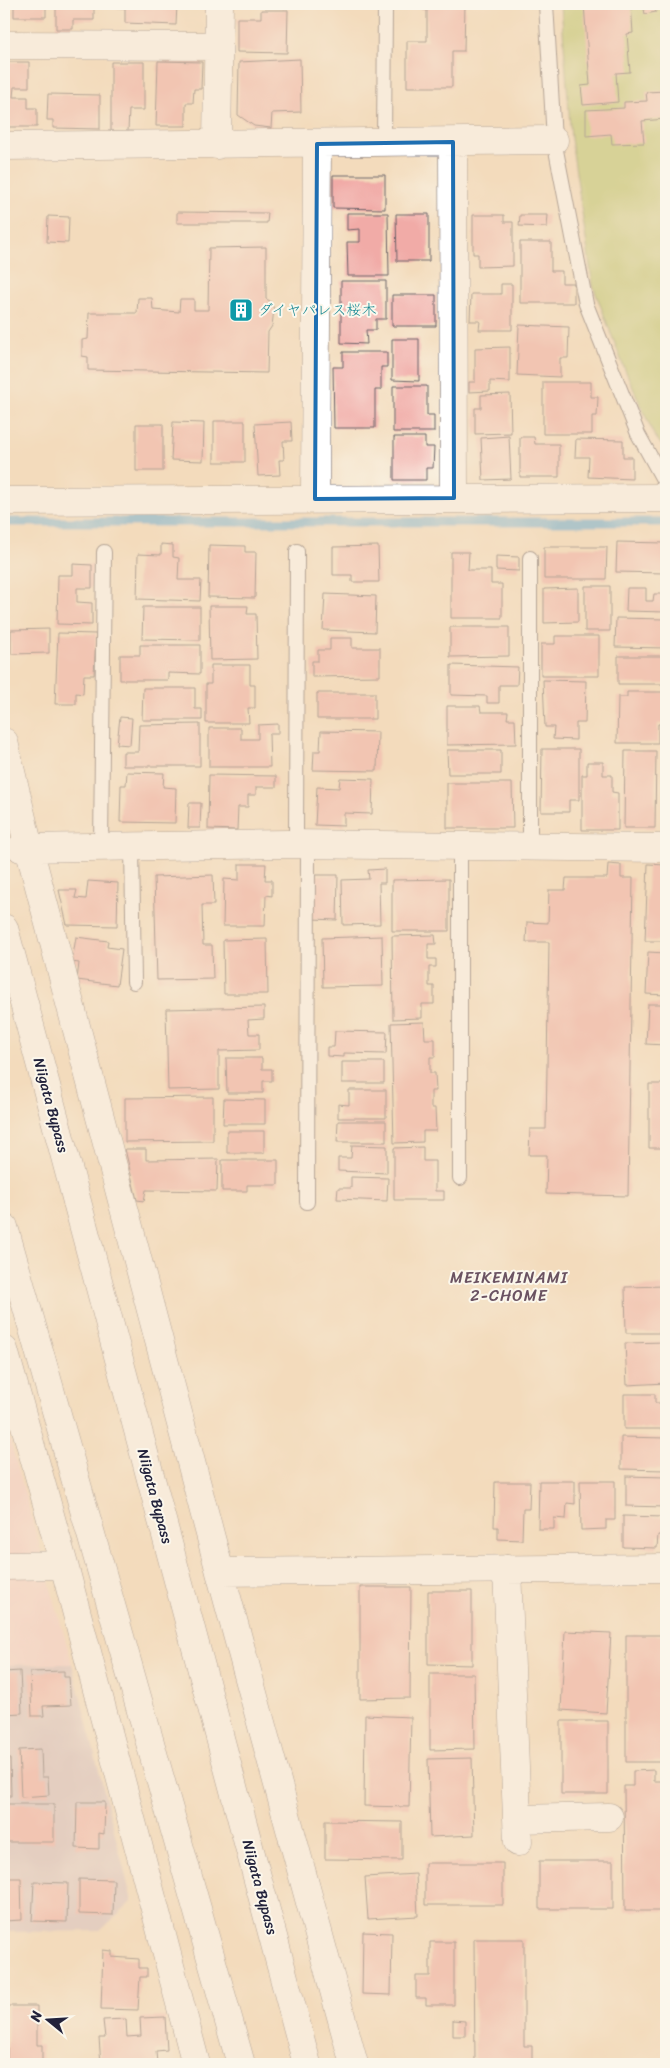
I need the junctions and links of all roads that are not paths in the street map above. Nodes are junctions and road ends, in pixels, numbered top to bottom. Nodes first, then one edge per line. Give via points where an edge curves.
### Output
1 (219, 4) edge
2 (385, 4) edge
3 (546, 4) edge
4 (4, 45) edge
5 (218, 46) junction
6 (554, 140) junction
7 (453, 142) junction
8 (384, 143) junction
9 (317, 144) junction
10 (217, 145) junction
11 (4, 146) edge
12 (666, 485) edge
13 (454, 498) junction
14 (666, 498) edge
15 (315, 499) junction
16 (4, 500) edge
17 (297, 550) dead end
18 (104, 552) dead end
19 (530, 558) dead end
20 (4, 742) edge
21 (302, 844) junction
22 (530, 845) junction
23 (132, 846) junction
24 (460, 846) junction
25 (101, 847) junction
26 (25, 848) junction
27 (666, 848) edge
28 (4, 928) edge
29 (134, 982) dead end
30 (460, 1178) dead end
31 (307, 1202) dead end
32 (4, 1227) edge
33 (4, 1350) edge
34 (64, 1565) junction
35 (4, 1566) edge
36 (666, 1568) edge
37 (507, 1570) junction
38 (220, 1572) junction
39 (609, 1817) dead end
40 (196, 2064) edge
41 (241, 2064) edge
42 (307, 2064) edge
43 (354, 2064) edge

1 - 5 main road
2 - 8 lane
3 - 6 lane
4 - 5 main road
5 - 10 main road
6 - 7 main road
6 - 12 lane via 586,304 638,434
7 - 8 main road
7 - 13 main road
8 - 9 main road
9 - 10 main road
9 - 15 main road
10 - 11 main road
13 - 14 main road
13 - 15 main road
15 - 16 main road
17 - 21 lane
18 - 25 lane
19 - 22 lane
20 - 26 main road
21 - 23 main road
21 - 24 main road
21 - 31 lane
22 - 24 main road
22 - 27 main road
23 - 25 main road
23 - 29 lane
24 - 30 lane
25 - 26 main road
26 - 38 main road
28 - 42 main road, Niigata Bypass
32 - 41 main road
33 - 34 main road
34 - 35 main road
34 - 40 main road
36 - 37 main road
37 - 38 main road
37 - 39 main road via 518,1830
38 - 43 main road

